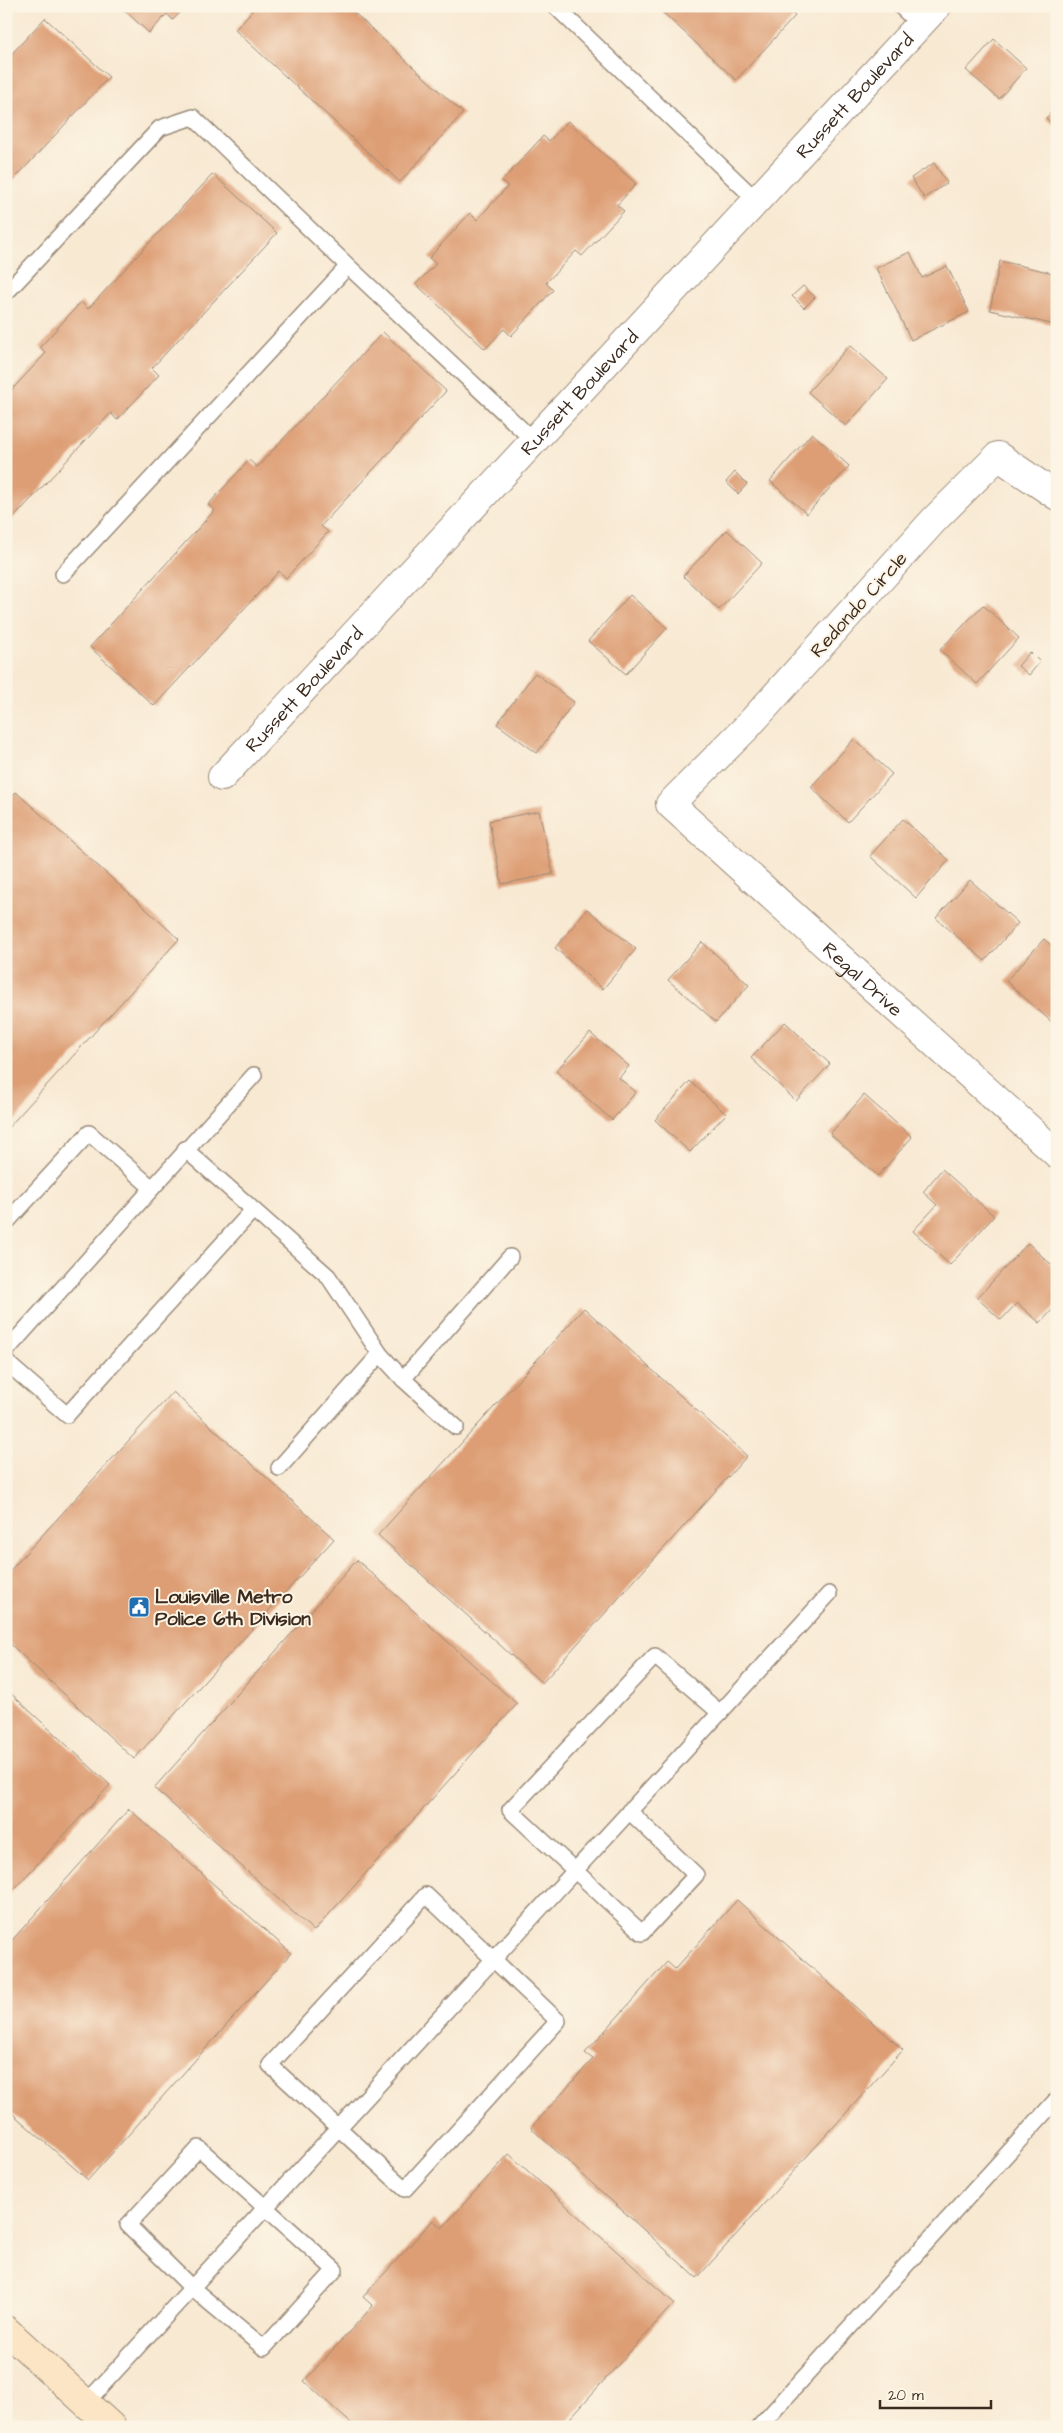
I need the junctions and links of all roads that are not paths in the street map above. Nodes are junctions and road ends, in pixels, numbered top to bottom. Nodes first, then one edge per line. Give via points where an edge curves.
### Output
1 (555, 6) edge
2 (900, 6) edge
3 (929, 16) edge
4 (757, 201) junction
5 (348, 266) junction
6 (6, 293) edge
7 (534, 441) junction
8 (1057, 496) edge
9 (63, 574) dead end
10 (222, 778) dead end
11 (670, 804) joint
12 (254, 1075) dead end
13 (185, 1149) junction
14 (1057, 1154) edge
15 (151, 1187) junction
16 (253, 1210) junction
17 (6, 1223) edge
18 (510, 1258) dead end
19 (6, 1350) edge
20 (380, 1354) junction
21 (6, 1362) edge
22 (403, 1378) junction
23 (456, 1427) dead end
24 (279, 1468) dead end
25 (829, 1594) dead end
26 (720, 1713) junction
27 (629, 1811) junction
28 (575, 1870) junction
29 (494, 1959) junction
30 (1057, 2099) edge
31 (338, 2128) junction
32 (266, 2207) junction
33 (192, 2288) junction
34 (6, 2330) edge
35 (86, 2403) junction
36 (112, 2427) edge
37 (758, 2427) edge

1 - 4 lane
2 - 3 lane
3 - 4 street, Russett Boulevard
4 - 7 street, Russett Boulevard
5 - 6 lane via 194,117 160,128
5 - 7 lane
5 - 9 lane
7 - 10 street, Russett Boulevard
8 - 11 street, Redondo Circle via 998,456 934,520 746,728
11 - 14 street, Regal Drive
12 - 13 lane
13 - 15 lane
13 - 16 lane
15 - 17 lane via 89,1133
15 - 19 lane
16 - 20 lane via 328,1276
16 - 21 lane via 67,1415
18 - 22 lane
20 - 22 lane
20 - 24 lane
22 - 23 lane
25 - 26 lane
26 - 27 lane
26 - 28 lane via 654,1656 510,1810
27 - 28 lane
27 - 28 lane via 696,1875 642,1933
28 - 29 lane
29 - 31 lane
29 - 31 lane via 558,2021 405,2189
29 - 31 lane via 426,1895 270,2065
30 - 37 lane
31 - 32 lane
32 - 33 lane
32 - 33 lane via 199,2148 128,2225
32 - 33 lane via 335,2270 264,2348
33 - 35 lane
34 - 35 main road
35 - 36 main road

